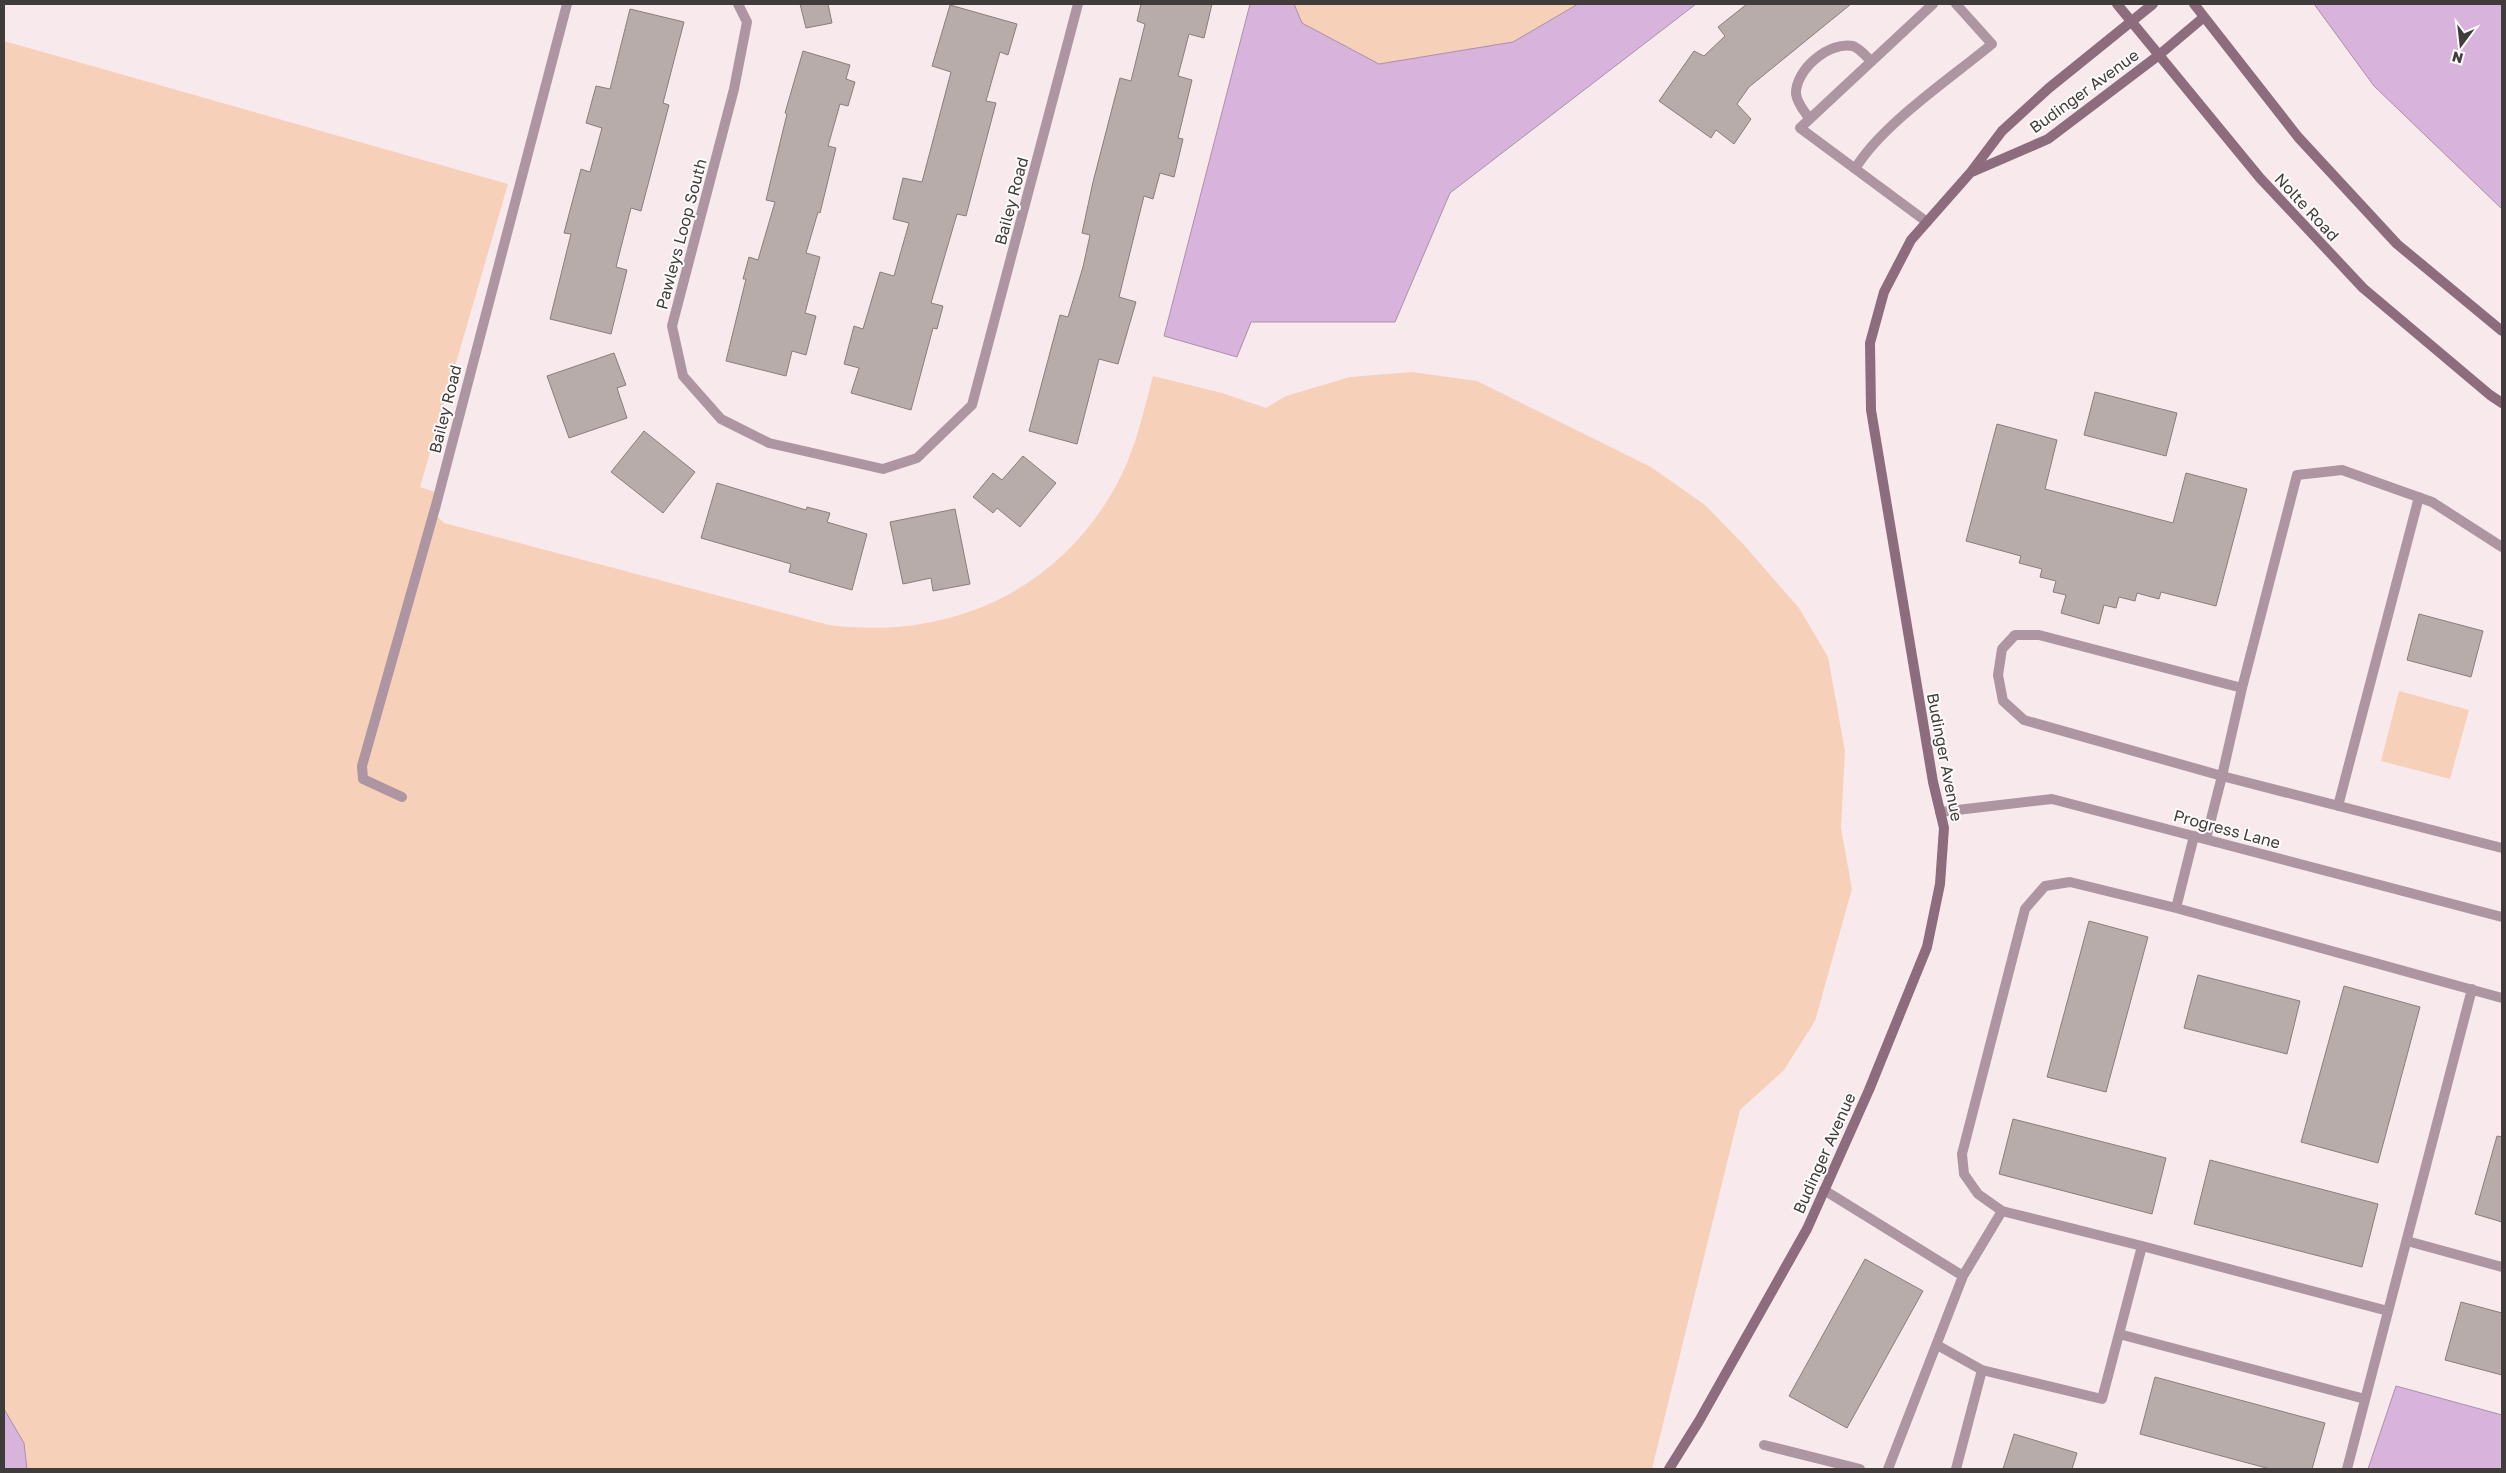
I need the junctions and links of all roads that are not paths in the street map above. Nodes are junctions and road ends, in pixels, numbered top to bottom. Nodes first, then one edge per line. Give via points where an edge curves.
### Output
1 (567, 4) edge
2 (738, 4) edge
3 (1078, 4) edge
4 (1933, 4) edge
5 (1956, 4) edge
6 (2117, 4) edge
7 (2153, 4) edge
8 (2194, 4) edge
9 (2204, 17) junction
10 (2131, 21) junction
11 (2159, 55) junction
12 (1871, 61) junction
13 (1809, 118) junction
14 (1855, 169) junction
15 (1971, 172) junction
16 (1927, 222) junction
17 (2502, 331) edge
18 (2502, 403) edge
19 (972, 405) joint
20 (2419, 497) junction
21 (2502, 547) edge
22 (2242, 688) junction
23 (2222, 776) junction
24 (402, 797) dead end
25 (2338, 806) junction
26 (1940, 812) junction
27 (2194, 836) junction
28 (2206, 839) junction
29 (2502, 848) edge
30 (2176, 908) junction
31 (2502, 916) edge
32 (2472, 989) junction
33 (2502, 998) edge
34 (1824, 1190) junction
35 (2002, 1211) junction
36 (2407, 1241) junction
37 (2142, 1246) junction
38 (2502, 1267) edge
39 (1964, 1276) junction
40 (2388, 1311) junction
41 (2119, 1334) junction
42 (1937, 1345) junction
43 (1982, 1370) junction
44 (2365, 1399) junction
45 (1764, 1444) dead end
46 (1668, 1469) edge
47 (1860, 1469) edge
48 (1888, 1469) edge
49 (1956, 1469) edge
50 (2347, 1469) edge

1 - 24 street, Bailey Road via 436,505 362,766 363,779
2 - 19 street, Pawleys Loop South via 747,22 734,89 672,326 683,376 721,419 769,443 883,468 916,458
3 - 19 street, Bailey Road
4 - 12 street
5 - 14 street via 1992,44 1866,151
6 - 10 street, Nolte Road
7 - 10 street, Budinger Avenue
8 - 9 street
9 - 11 street, Budinger Avenue
9 - 17 street via 2298,136 2397,244
10 - 11 street, Nolte Road
10 - 15 street, Budinger Avenue via 2049,88 2002,132
11 - 15 street, Budinger Avenue via 2048,139
11 - 18 street, Nolte Road via 2260,178 2362,288
12 - 13 street
12 - 13 street via 1855,47 1844,45 1831,48 1810,64 1799,78 1796,94 1798,103
13 - 14 street via 1800,128
14 - 16 street
15 - 16 street, Budinger Avenue
16 - 26 street, Budinger Avenue via 1912,240 1884,292 1870,343 1871,410
20 - 21 street
20 - 22 street via 2342,470 2297,475
20 - 25 street
22 - 23 street
22 - 23 street via 2040,635 2015,635 2002,649 1998,675 2003,701 2024,720
23 - 25 street
23 - 28 street
25 - 29 street
26 - 27 street, Progress Lane via 2052,799
26 - 34 street, Budinger Avenue via 1944,828 1940,884 1927,947
27 - 28 street, Progress Lane
27 - 30 street
28 - 31 street, Progress Lane
30 - 32 street
30 - 35 street via 2070,882 2045,886 2025,909 1962,1154 1964,1174 1978,1194
32 - 33 street
32 - 36 street
34 - 39 street
34 - 46 street, Budinger Avenue via 1807,1229 1699,1422
35 - 37 street
35 - 39 street
36 - 38 street
36 - 40 street
37 - 40 street
37 - 41 street
39 - 42 street
40 - 44 street
41 - 43 street via 2102,1398
41 - 44 street
42 - 43 street
42 - 48 street
43 - 49 street
44 - 50 street
45 - 47 street

